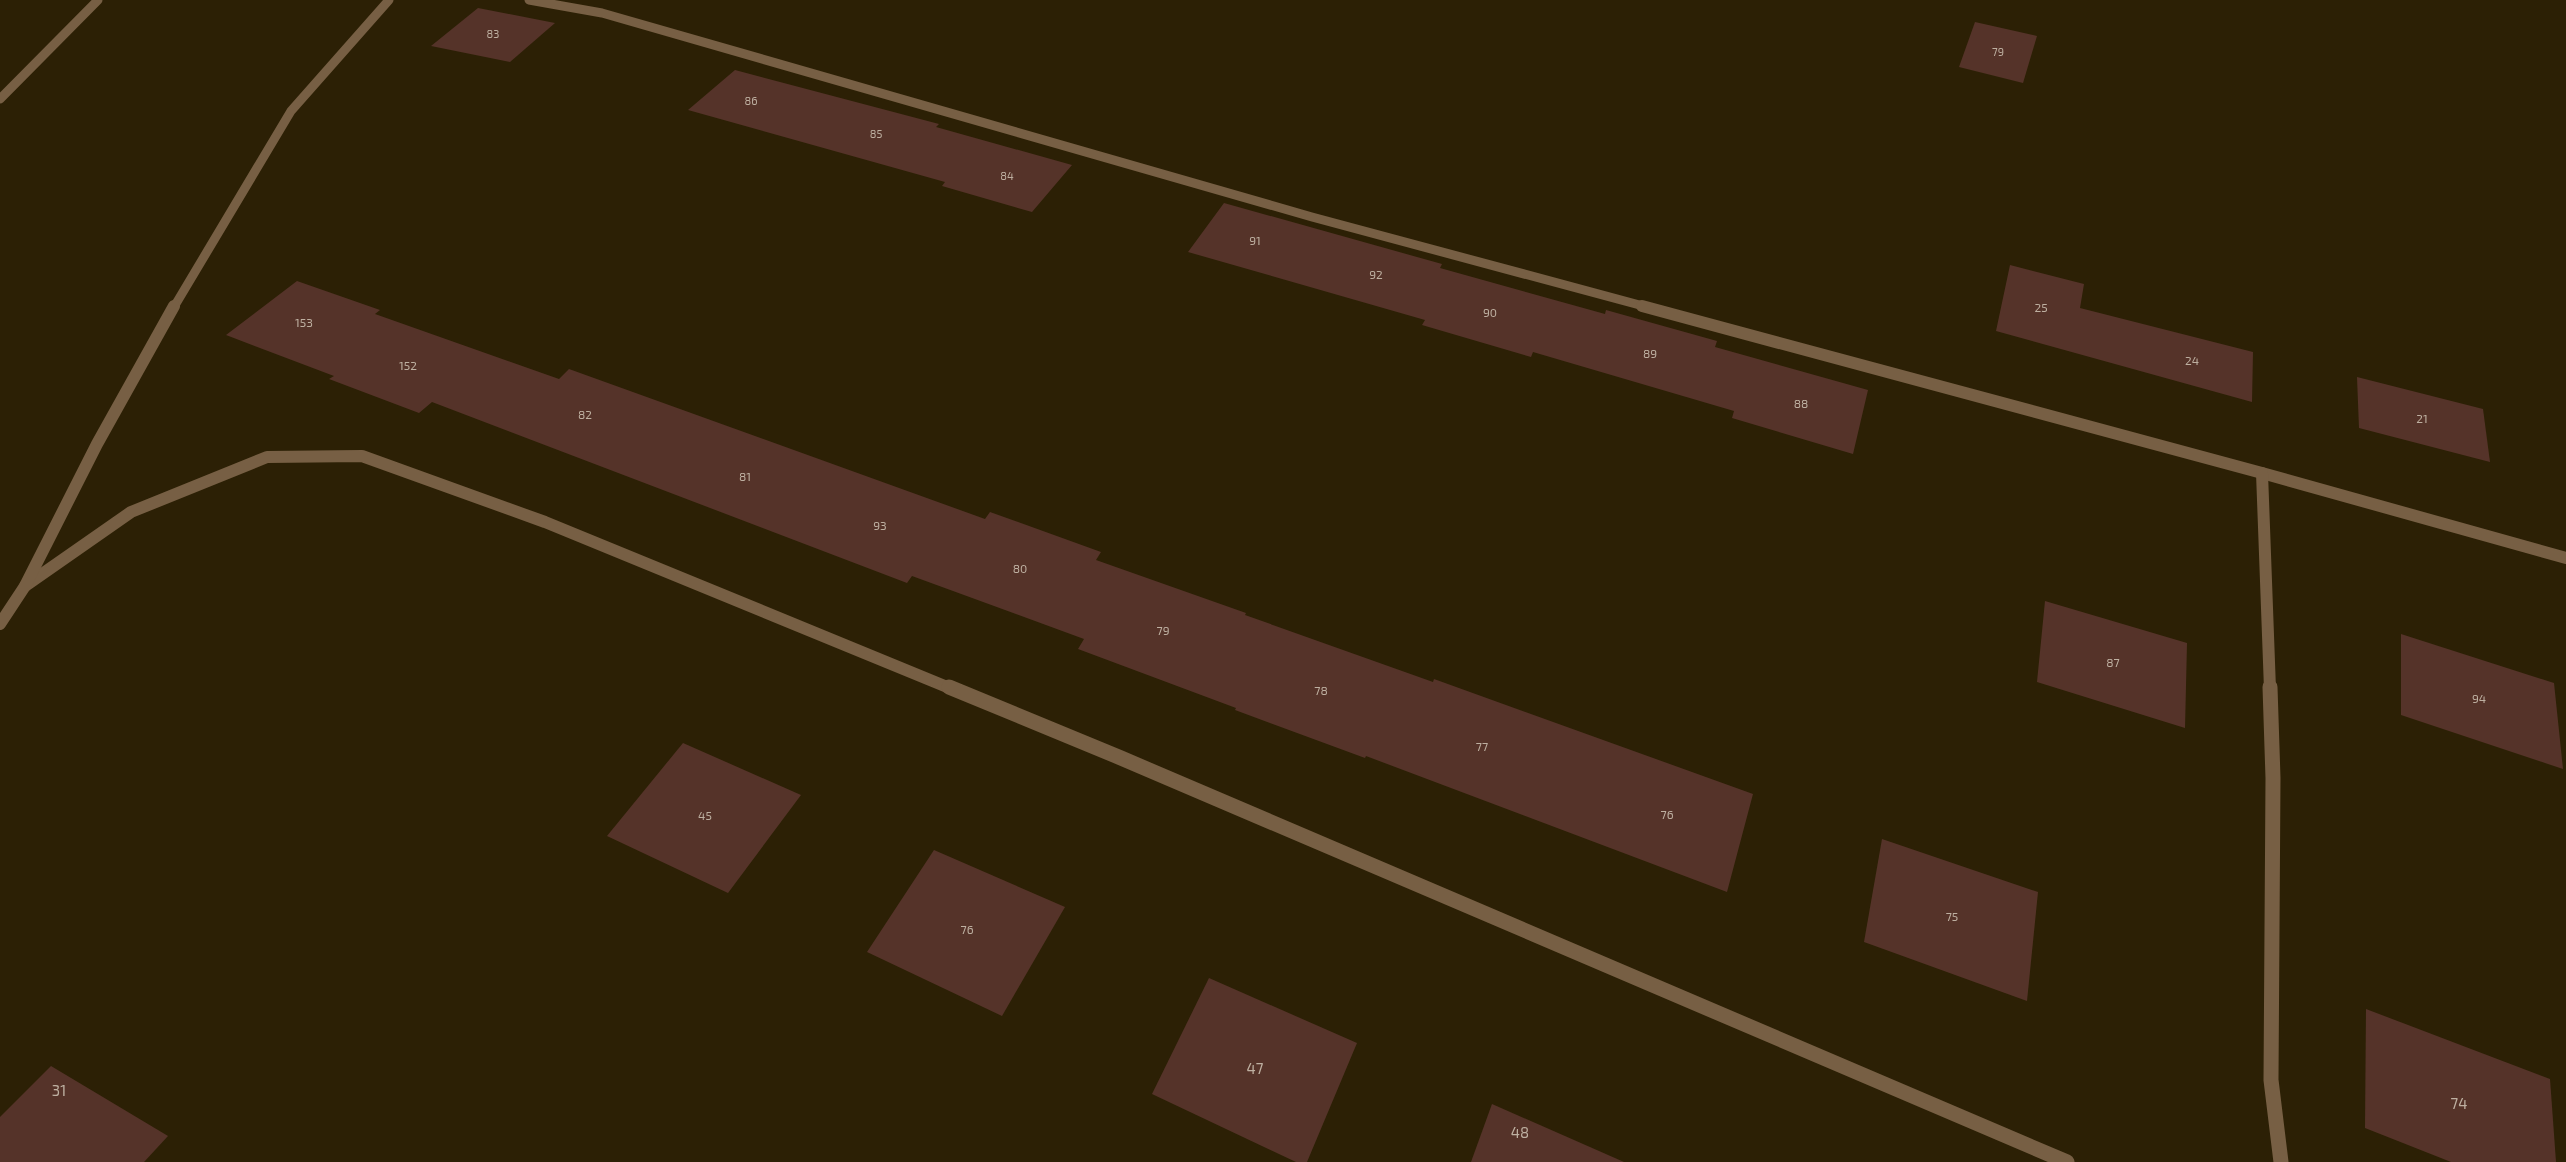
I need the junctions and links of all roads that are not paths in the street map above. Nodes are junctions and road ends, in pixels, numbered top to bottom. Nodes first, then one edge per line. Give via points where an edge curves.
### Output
1 (98, 0) edge
2 (389, 0) edge
3 (529, 0) edge
4 (0, 99) edge
5 (2262, 473) junction
6 (2566, 558) edge
7 (26, 586) junction
8 (0, 624) edge
9 (2067, 1162) edge
10 (2281, 1162) edge

1 - 4 street
2 - 7 street via 291,111 194,271 97,444
3 - 5 street via 602,13 1312,217
5 - 6 street
5 - 10 street via 2273,778 2271,1080
7 - 8 street
7 - 9 street via 131,512 267,457 362,456 545,522 1121,758

